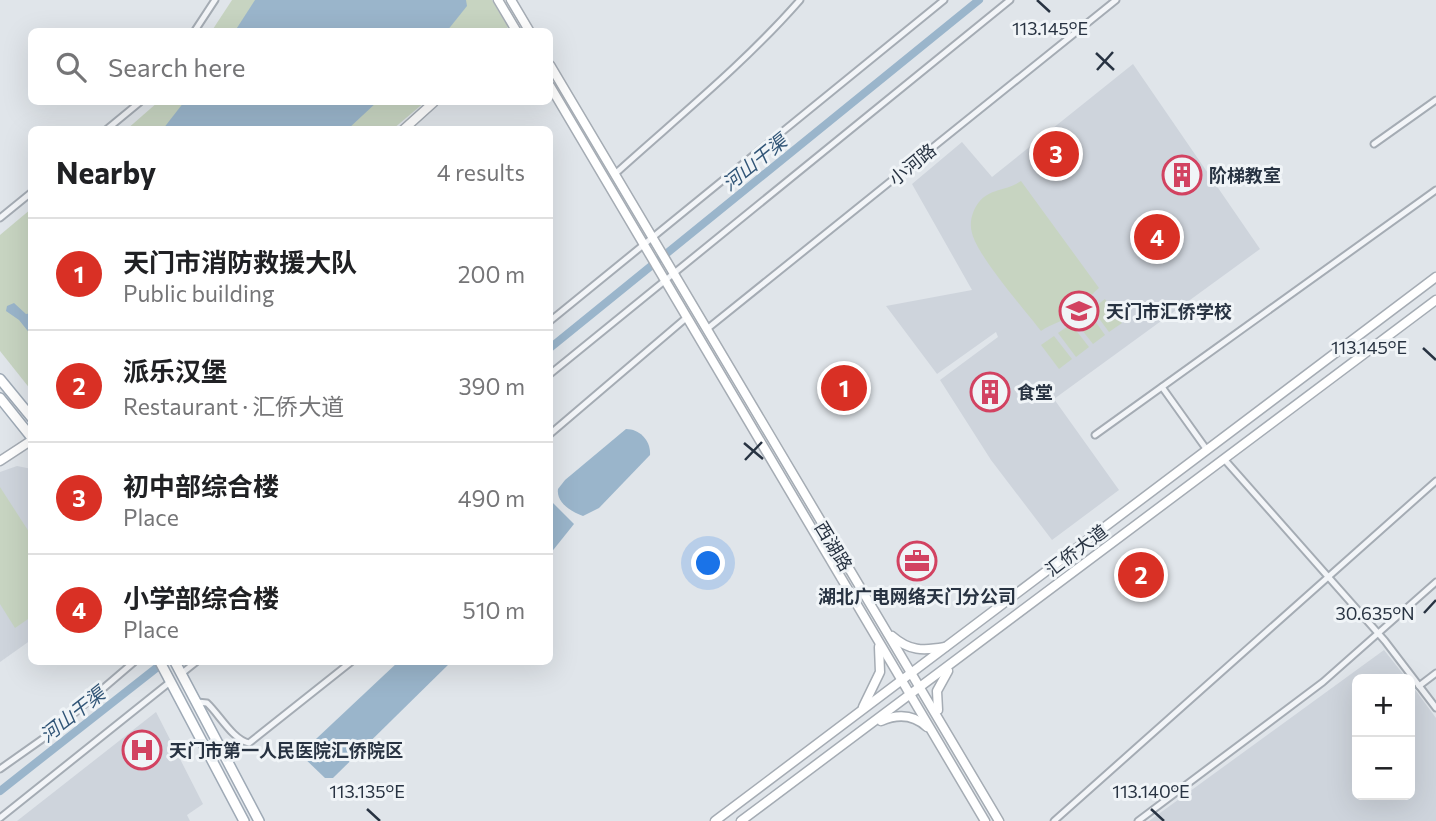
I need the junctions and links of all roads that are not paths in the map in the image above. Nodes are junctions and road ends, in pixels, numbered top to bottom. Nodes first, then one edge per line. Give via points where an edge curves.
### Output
1 (215, 0) edge
2 (498, 0) edge
3 (511, 0) edge
4 (800, 0) edge
5 (944, 0) edge
6 (1010, 0) edge
7 (1116, 0) edge
8 (524, 22) junction
9 (197, 28) edge
10 (513, 28) edge
11 (518, 28) edge
12 (528, 28) edge
13 (553, 70) edge
14 (553, 91) edge
15 (1436, 100) edge
16 (136, 105) edge
17 (431, 105) edge
18 (112, 126) edge
19 (407, 126) edge
20 (1374, 144) dead end
21 (615, 174) junction
22 (1436, 190) edge
23 (28, 195) edge
24 (0, 218) edge
25 (654, 239) junction
26 (645, 246) junction
27 (673, 272) junction
28 (1436, 277) edge
29 (663, 279) junction
30 (1436, 300) edge
31 (686, 318) junction
32 (553, 319) edge
33 (707, 329) junction
34 (553, 371) edge
35 (0, 379) edge
36 (1162, 387) junction
37 (0, 398) edge
38 (28, 413) edge
39 (553, 430) edge
40 (28, 434) edge
41 (1095, 435) dead end
42 (28, 442) edge
43 (1207, 450) junction
44 (1224, 460) junction
45 (0, 461) edge
46 (1436, 481) edge
47 (1328, 576) junction
48 (1436, 582) edge
49 (885, 629) junction
50 (1377, 633) junction
51 (875, 635) junction
52 (947, 647) junction
53 (956, 661) junction
54 (131, 665) edge
55 (162, 665) edge
56 (176, 665) edge
57 (192, 665) edge
58 (347, 665) edge
59 (912, 673) junction
60 (1436, 673) edge
61 (181, 674) junction
62 (171, 681) junction
63 (902, 681) junction
64 (1419, 686) junction
65 (921, 687) junction
66 (911, 695) junction
67 (197, 702) junction
68 (1436, 708) edge
69 (859, 713) junction
70 (868, 726) junction
71 (946, 730) junction
72 (935, 736) junction
73 (0, 769) edge
74 (0, 818) edge
75 (244, 821) edge
76 (259, 821) edge
77 (715, 821) edge
78 (741, 821) edge
79 (985, 821) edge
80 (999, 821) edge
81 (1054, 821) edge
82 (1139, 821) edge

1 - 9 street
2 - 10 main road
3 - 8 main road
4 - 21 street via 738,67
5 - 25 street
6 - 27 street
7 - 33 street, 小河路
8 - 11 main road
8 - 12 main road
13 - 21 main road
14 - 26 main road
15 - 20 street
16 - 18 street
17 - 19 main road
21 - 25 main road
22 - 36 street
23 - 24 street
25 - 26 street
25 - 27 main road, 西湖路
26 - 29 main road, 西湖路
26 - 32 street
27 - 29 street
27 - 33 main road, 西湖路
28 - 43 main road, 汇侨大道
29 - 31 main road, 西湖路
29 - 34 street
30 - 44 main road, 汇侨大道
31 - 39 street
31 - 51 main road, 西湖路
33 - 49 main road, 西湖路
35 - 38 main road
36 - 41 street
36 - 43 street
37 - 40 main road
42 - 45 main road
43 - 52 main road, 汇侨大道
44 - 47 street
44 - 53 main road, 汇侨大道
46 - 47 street
47 - 50 street
47 - 81 street
48 - 50 street
49 - 52 main road via 911,649
49 - 59 main road, 西湖路
50 - 64 street
50 - 82 street via 1323,682
51 - 63 main road, 西湖路
51 - 69 main road via 880,672
52 - 59 main road, 汇侨大道
53 - 65 main road, 汇侨大道
53 - 71 main road via 937,691 936,705
54 - 73 street via 61,725
55 - 62 main road
56 - 61 main road
57 - 61 street
58 - 67 street via 248,743 207,703
59 - 63 main road, 汇侨大道
59 - 65 main road, 西湖路
60 - 64 street
61 - 67 main road
62 - 74 street
62 - 75 main road
63 - 66 main road, 西湖路
63 - 69 main road, 汇侨大道
64 - 68 street
65 - 66 main road, 汇侨大道
65 - 71 main road, 西湖路
66 - 70 main road, 汇侨大道
66 - 72 main road, 西湖路
67 - 76 main road
69 - 77 main road, 汇侨大道
70 - 72 main road via 902,716 919,720
70 - 78 main road, 汇侨大道
71 - 80 main road, 西湖路
72 - 79 main road, 西湖路

